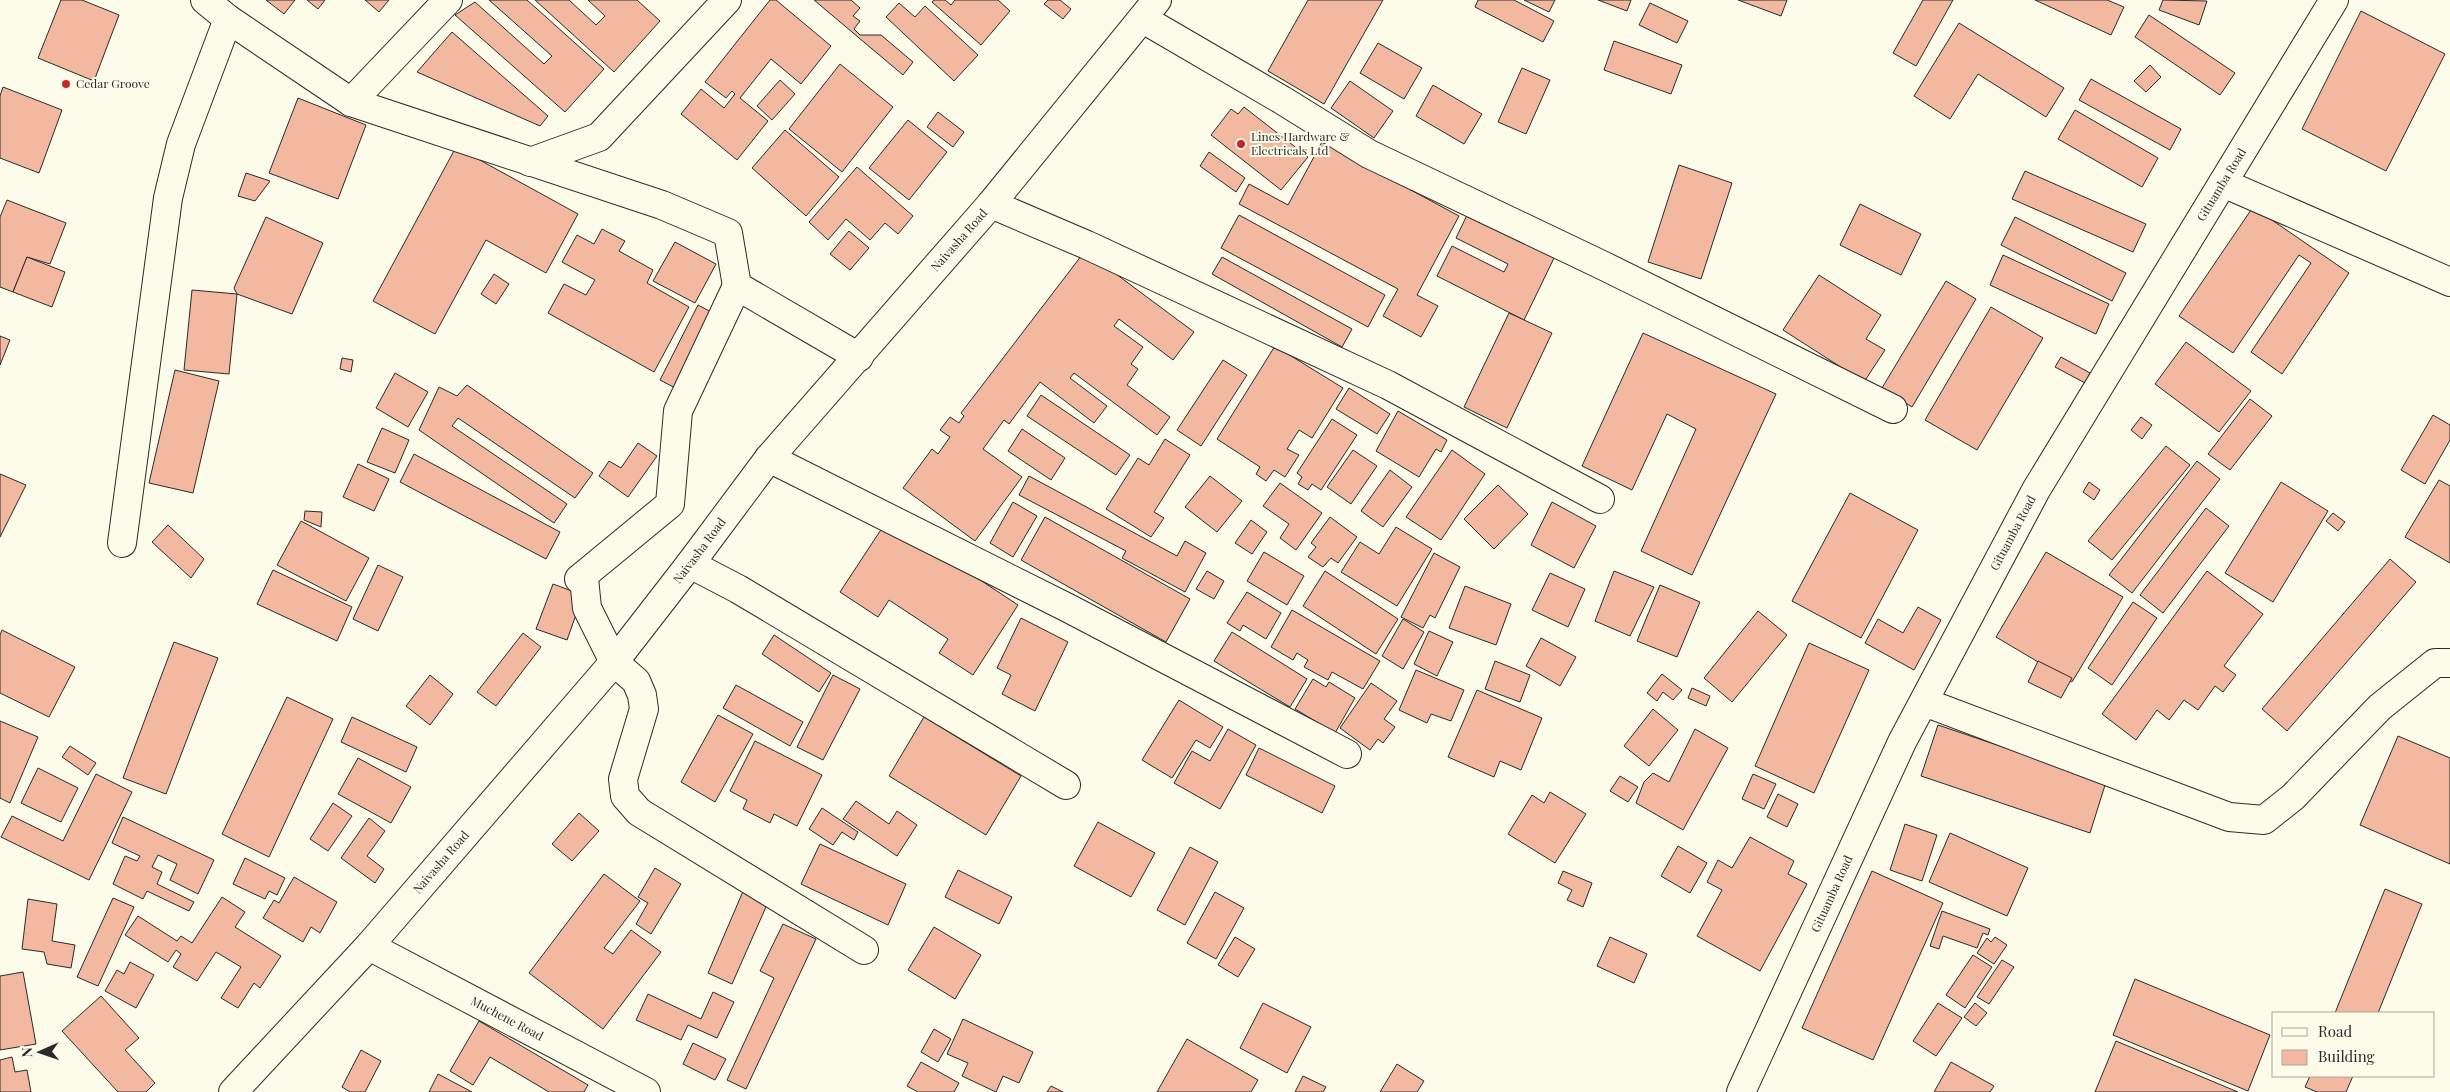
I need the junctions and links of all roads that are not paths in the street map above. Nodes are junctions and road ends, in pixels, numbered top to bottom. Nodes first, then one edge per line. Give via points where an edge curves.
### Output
1 (205, 0) edge
2 (448, 0) edge
3 (727, 0) edge
4 (2334, 0) edge
5 (1150, 10) edge
6 (228, 19) junction
7 (351, 102) junction
8 (530, 162) junction
9 (2223, 183) junction
10 (991, 204) junction
11 (2450, 282) edge
12 (737, 286) junction
13 (860, 357) junction
14 (1893, 409) dead end
15 (769, 458) junction
16 (1600, 499) dead end
17 (122, 543) dead end
18 (690, 564) junction
19 (614, 662) junction
20 (2450, 663) edge
21 (1924, 702) junction
22 (1347, 754) dead end
23 (1066, 784) dead end
24 (369, 946) junction
25 (864, 950) dead end
26 (233, 1092) edge
27 (646, 1092) edge
28 (1741, 1092) edge

1 - 6 street
2 - 7 street
3 - 8 street via 599,137
4 - 9 street, Gituamba Road
5 - 10 street, Naivasha Road
5 - 14 street via 1282,100 1370,154
6 - 7 street
6 - 17 street via 181,144 168,198
7 - 8 street
8 - 12 street via 662,205 728,233
9 - 11 street
9 - 21 street, Gituamba Road via 2036,490
10 - 13 street, Naivasha Road
10 - 16 street via 1388,385
12 - 13 street
12 - 19 street via 678,411 670,504 579,579 584,578 587,608
13 - 15 street, Naivasha Road
15 - 18 street, Naivasha Road
15 - 22 street via 1059,603
18 - 19 street, Naivasha Road
18 - 23 street via 738,589
19 - 24 street, Naivasha Road
19 - 25 street via 636,681 644,709 622,778 625,796 639,812
20 - 21 street via 2435,663 2380,707 2293,796 2264,820 2229,818
21 - 28 street, Gituamba Road via 1902,742
24 - 26 street, Naivasha Road
24 - 27 street, Muchene Road

